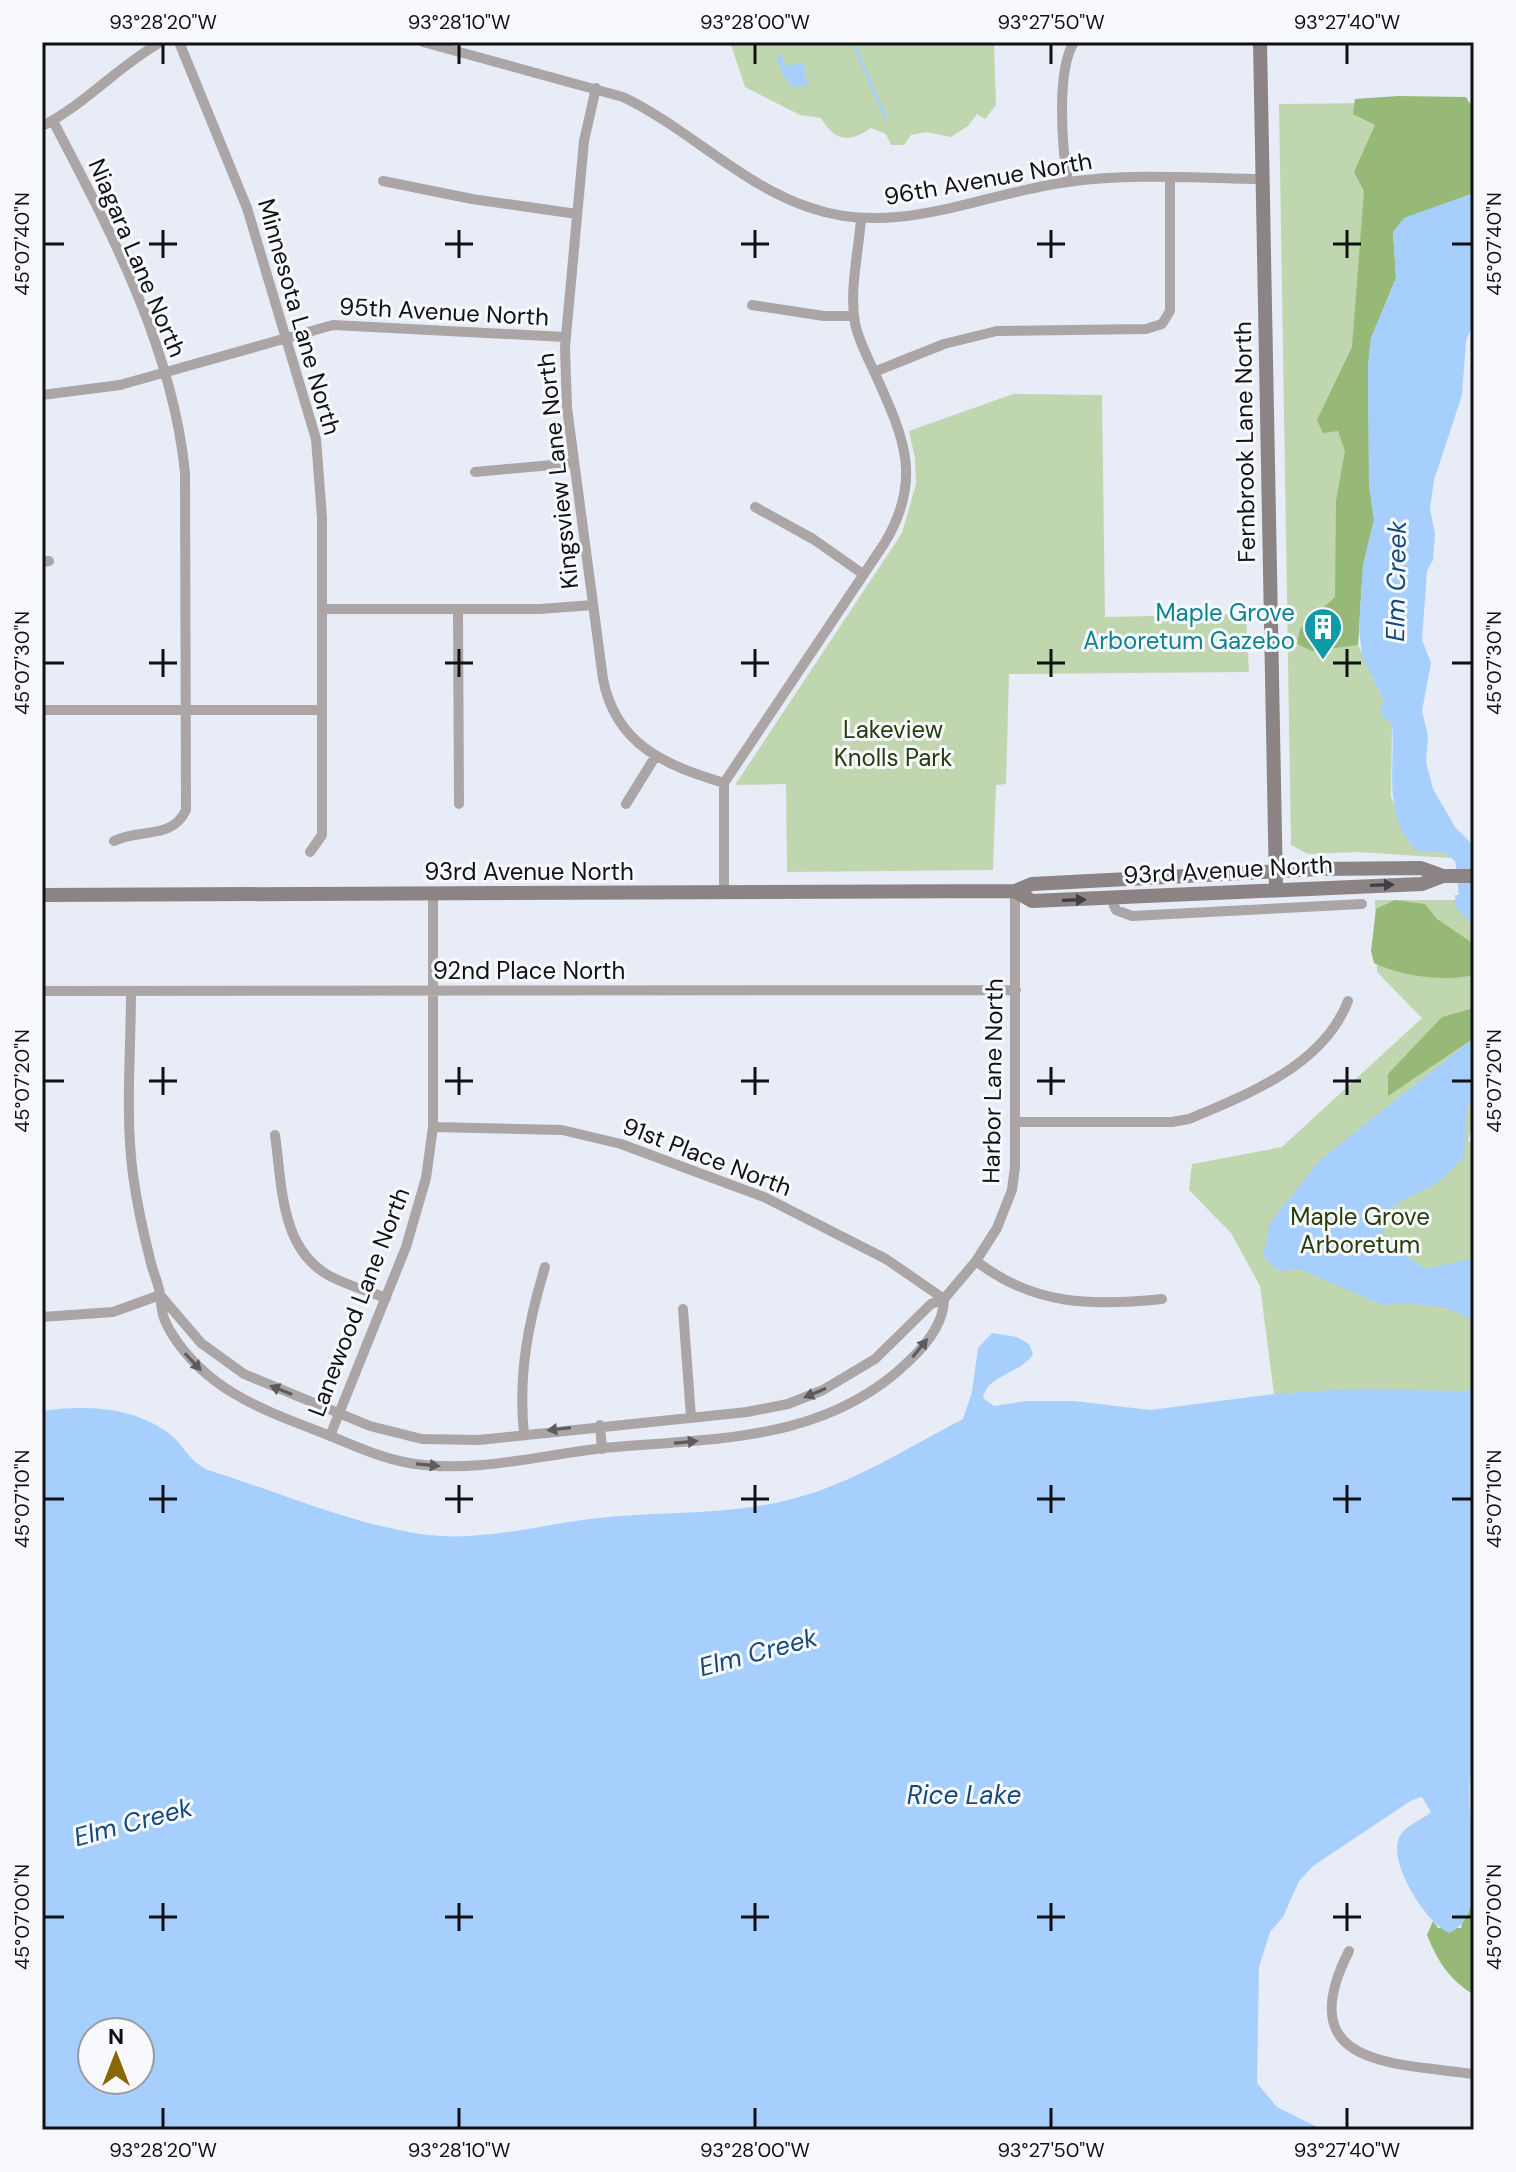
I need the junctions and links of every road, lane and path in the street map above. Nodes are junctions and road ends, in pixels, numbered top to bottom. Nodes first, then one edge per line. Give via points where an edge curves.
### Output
1 (161, 42) edge
2 (179, 42) edge
3 (423, 42) edge
4 (1074, 42) edge
5 (1260, 42) edge
6 (596, 88) junction
7 (53, 121) junction
8 (42, 126) edge
9 (1170, 179) junction
10 (1262, 179) junction
11 (383, 181) dead end
12 (1068, 182) junction
13 (577, 214) junction
14 (861, 218) junction
15 (752, 305) dead end
16 (854, 316) junction
17 (287, 336) junction
18 (565, 337) junction
19 (874, 372) junction
20 (164, 373) junction
21 (42, 395) edge
22 (574, 463) junction
23 (475, 472) dead end
24 (755, 507) dead end
25 (863, 574) junction
26 (593, 605) junction
27 (323, 609) junction
28 (458, 609) junction
29 (186, 709) junction
30 (42, 710) edge
31 (322, 710) junction
32 (655, 757) junction
33 (724, 783) junction
34 (459, 804) dead end
35 (626, 804) dead end
36 (114, 841) dead end
37 (310, 852) dead end
38 (1276, 871) junction
39 (1443, 876) junction
40 (1474, 876) edge
41 (1276, 888) junction
42 (1015, 891) junction
43 (724, 893) junction
44 (433, 894) junction
45 (42, 895) edge
46 (1111, 898) junction
47 (1362, 904) dead end
48 (1277, 909) junction
49 (1016, 990) junction
50 (42, 991) edge
51 (131, 991) junction
52 (434, 991) junction
53 (1348, 1001) dead end
54 (1016, 1122) junction
55 (433, 1127) junction
56 (275, 1135) dead end
57 (976, 1261) junction
58 (545, 1267) dead end
59 (160, 1295) junction
60 (386, 1298) junction
61 (944, 1299) junction
62 (1162, 1299) dead end
63 (683, 1309) dead end
64 (42, 1317) edge
65 (339, 1413) junction
66 (691, 1417) junction
67 (600, 1425) junction
68 (524, 1434) junction
69 (330, 1436) junction
70 (602, 1449) junction
71 (1349, 1951) dead end
72 (1474, 2074) edge

1 - 7 street
2 - 17 street, Minnesota Lane North via 247,208
3 - 6 street, 96th Avenue North
4 - 12 street via 1066,63
5 - 10 main road, Fernbrook Lane North
6 - 13 street, Kingsview Lane North via 586,126
6 - 14 street, 96th Avenue North via 648,109 784,198
7 - 8 street
7 - 20 street, Niagara Lane North via 137,297
9 - 10 street, 96th Avenue North
9 - 12 street, 96th Avenue North
9 - 19 street via 1168,318 1162,324 973,336
10 - 38 main road, Fernbrook Lane North
11 - 13 street
12 - 14 street, 96th Avenue North via 925,214
13 - 18 street, Kingsview Lane North
14 - 16 street
15 - 16 street
16 - 19 street
17 - 18 street, 95th Avenue North via 333,325
17 - 20 street, 95th Avenue North
17 - 27 street, Minnesota Lane North via 316,439
18 - 22 street, Kingsview Lane North
19 - 25 street via 903,440 907,487 895,526
20 - 21 street, 95th Avenue North via 92,391
20 - 29 street, Niagara Lane North via 185,473
22 - 23 street
22 - 26 street, Kingsview Lane North
24 - 25 street
25 - 33 street
26 - 28 street
26 - 32 street, Kingsview Lane North via 608,702 627,735
27 - 28 street
27 - 31 street, Minnesota Lane North
28 - 34 street
29 - 30 street
29 - 31 street
29 - 36 street, Niagara Lane North via 187,800 182,818 167,830 130,833
31 - 37 street, Minnesota Lane North via 322,835
32 - 33 street, Kingsview Lane North
32 - 35 street
33 - 43 street
38 - 39 main road, 93rd Avenue North via 1421,868
38 - 41 main road, Fernbrook Lane North
38 - 42 main road, 93rd Avenue North via 1032,884
39 - 40 main road, 93rd Avenue North
41 -> 39 main road, 93rd Avenue North via 1422,884
41 - 46 main road, 93rd Avenue North
41 - 48 street
42 - 43 main road, 93rd Avenue North
42 -> 46 main road, 93rd Avenue North via 1032,901
42 - 49 street, Harbor Lane North
43 - 44 main road, 93rd Avenue North
44 - 45 main road, 93rd Avenue North
44 - 52 street, Lanewood Lane North
46 - 48 street via 1116,910 1132,916
47 - 48 street
49 - 52 street, 92nd Place North
49 - 54 street, Harbor Lane North
50 - 51 street, 92nd Place North
51 - 52 street, 92nd Place North
51 - 59 street via 133,1172
52 - 55 street, Lanewood Lane North
53 - 54 street via 1335,1027 1297,1065 1189,1119
54 - 57 street, Harbor Lane North via 1012,1190
55 - 60 street, Lanewood Lane North via 418,1213
55 - 61 street, 91st Place North via 562,1130 621,1144 791,1210 886,1259
56 - 60 street via 287,1216 299,1249 325,1274
57 - 61 street, Harbor Lane North
57 - 62 street via 1014,1286 1056,1301
58 - 68 street via 522,1369
59 - 64 street via 113,1312
65 -> 59 street via 222,1360
59 -> 69 street via 158,1308 171,1332 215,1383 251,1405
60 - 65 street, Lanewood Lane North
61 -> 66 street via 931,1304 875,1359 823,1390 760,1410
70 -> 61 street via 766,1434 834,1413 895,1375 914,1356 944,1312
63 - 66 street
65 - 68 street via 422,1439 465,1441
65 - 69 street, Lanewood Lane North
66 - 67 street
67 -> 68 street
67 - 70 street
69 -> 70 street via 394,1459 455,1467
71 - 72 street via 1339,1972 1332,2014 1344,2044 1363,2056

